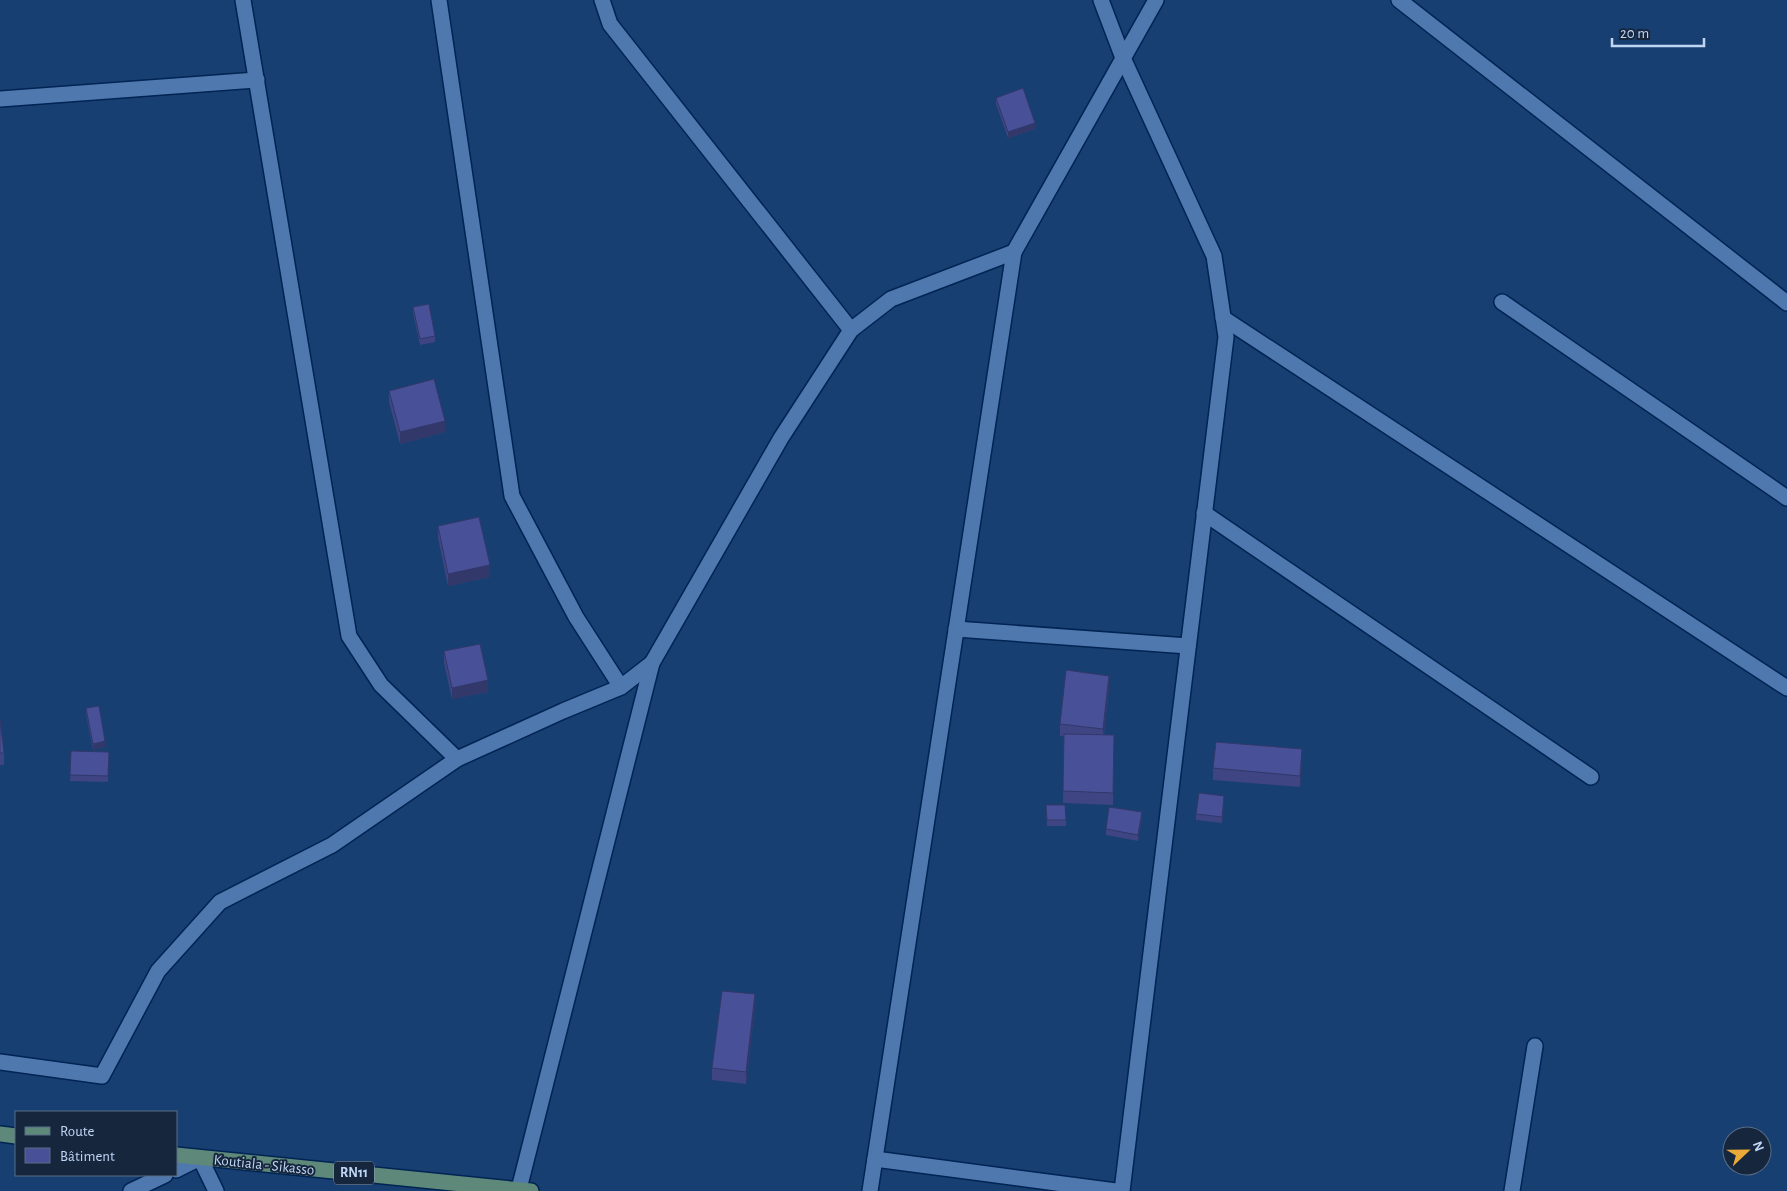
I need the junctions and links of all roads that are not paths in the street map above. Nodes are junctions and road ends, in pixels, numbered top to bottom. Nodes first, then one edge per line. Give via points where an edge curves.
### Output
1 (244, 0) edge
2 (439, 0) edge
3 (602, 0) edge
4 (1101, 0) edge
5 (1156, 0) edge
6 (1399, 0) edge
7 (1123, 58) junction
8 (257, 80) junction
9 (0, 99) edge
10 (1014, 252) junction
11 (1502, 302) dead end
12 (1787, 303) edge
13 (1223, 318) junction
14 (851, 330) junction
15 (1787, 498) edge
16 (1204, 513) junction
17 (956, 629) junction
18 (1188, 646) junction
19 (652, 663) junction
20 (621, 687) junction
21 (1787, 688) edge
22 (458, 759) junction
23 (1591, 777) dead end
24 (1535, 1046) dead end
25 (0, 1062) edge
26 (0, 1134) edge
27 (15, 1136) edge
28 (178, 1155) edge
29 (200, 1158) junction
30 (875, 1159) junction
31 (178, 1169) edge
32 (163, 1176) edge
33 (525, 1190) edge
34 (131, 1191) edge
35 (216, 1191) edge
36 (870, 1191) edge
37 (1116, 1191) edge
38 (1122, 1191) edge
39 (1512, 1191) edge

1 - 8 street
2 - 20 street via 512,496 576,618
3 - 14 street via 610,24
4 - 7 street
5 - 7 street
6 - 12 street
7 - 10 street
7 - 13 street via 1214,256
8 - 9 street
8 - 22 street via 349,636 381,685
10 - 14 street via 890,299
10 - 17 street
11 - 15 street
13 - 16 street via 1226,337
13 - 21 street
14 - 19 street via 781,438
16 - 18 street
16 - 23 street
17 - 18 street
17 - 30 street
18 - 38 street
19 - 20 street
19 - 33 street
20 - 22 street
22 - 25 street via 332,845 220,902 158,972 102,1076
24 - 39 street
26 - 27 main road
28 - 29 main road, Koutiala - Sikasso / RN11
29 - 31 street
29 - 33 main road, Koutiala - Sikasso / RN11
29 - 35 street
30 - 36 street
30 - 37 street
32 - 34 street

